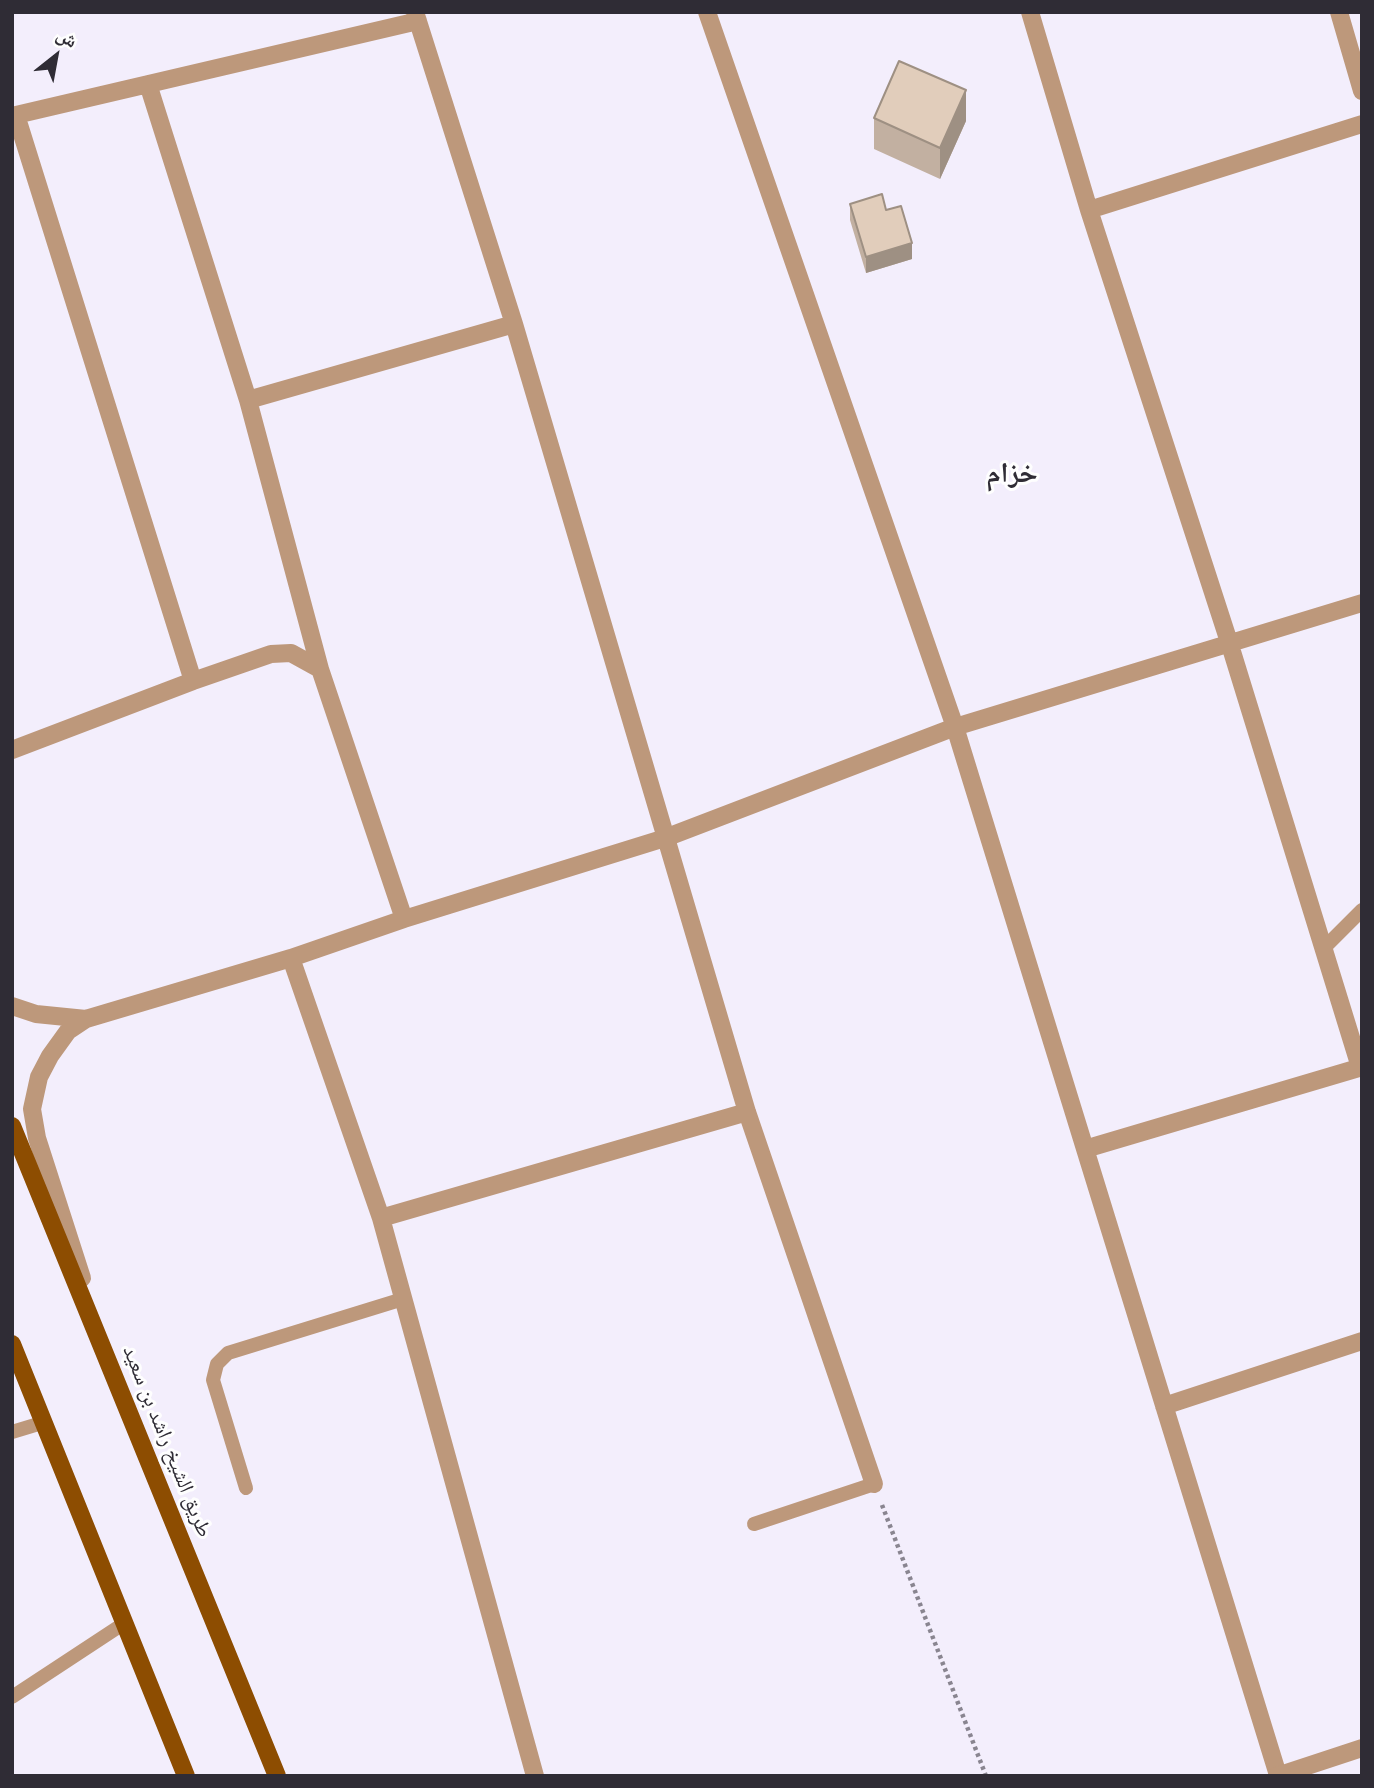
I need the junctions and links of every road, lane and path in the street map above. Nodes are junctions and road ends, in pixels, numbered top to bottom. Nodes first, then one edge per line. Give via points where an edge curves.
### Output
1 (706, 12) edge
2 (1030, 12) edge
3 (1339, 12) edge
4 (417, 17) edge
5 (148, 84) junction
6 (1362, 91) edge
7 (14, 109) edge
8 (1362, 124) edge
9 (1089, 210) junction
10 (514, 324) junction
11 (248, 400) junction
12 (1362, 603) edge
13 (1230, 645) junction
14 (320, 669) junction
15 (193, 681) junction
16 (955, 727) junction
17 (12, 750) edge
18 (664, 838) junction
19 (1362, 910) edge
20 (404, 919) junction
21 (1323, 949) junction
22 (291, 958) junction
23 (12, 1006) edge
24 (86, 1019) junction
25 (1361, 1067) edge
26 (747, 1112) junction
27 (12, 1126) edge
28 (1085, 1149) junction
29 (381, 1218) junction
30 (403, 1299) junction
31 (1362, 1341) edge
32 (12, 1344) edge
33 (108, 1362) junction
34 (1164, 1406) junction
35 (45, 1422) junction
36 (12, 1432) edge
37 (874, 1484) junction
38 (246, 1488) dead end
39 (754, 1524) dead end
40 (123, 1624) junction
41 (12, 1697) edge
42 (1362, 1748) edge
43 (270, 1758) junction
44 (186, 1776) edge
45 (277, 1776) edge
46 (286, 1776) edge
47 (535, 1776) edge
48 (986, 1776) edge
49 (1277, 1776) edge

1 - 16 street
2 - 9 street
3 - 6 street
4 - 5 street
4 - 10 street
5 - 7 street
5 - 11 street
7 - 15 street
8 - 9 street
9 - 13 street
10 - 11 street
10 - 18 street
11 - 14 street
12 - 13 street
13 - 16 street
13 - 21 street
14 - 15 street via 291,653 271,654
14 - 20 street
15 - 17 street
16 - 18 street
16 - 28 street
18 - 20 street
18 - 26 street
19 - 21 lane
20 - 22 street
21 - 25 street
22 - 24 street
22 - 29 street
23 - 24 street via 36,1014
24 - 33 street via 68,1031 50,1056 39,1077 32,1109 37,1138
25 - 28 street
26 - 29 street
26 - 37 street
27 - 33 main road, طريق الشيخ راشد بن سعيد
28 - 34 street
29 - 30 street
30 - 38 lane via 228,1353 216,1364 213,1380
30 - 47 street
31 - 34 street
32 - 35 main road
33 - 43 main road, طريق الشيخ راشد بن سعيد
34 - 49 street
35 - 36 lane
35 - 40 main road
37 - 39 lane
37 - 48 path
40 - 41 lane
40 - 44 main road
42 - 49 street
43 - 45 main road, طريق الشيخ راشد بن سعيد
43 - 46 street

